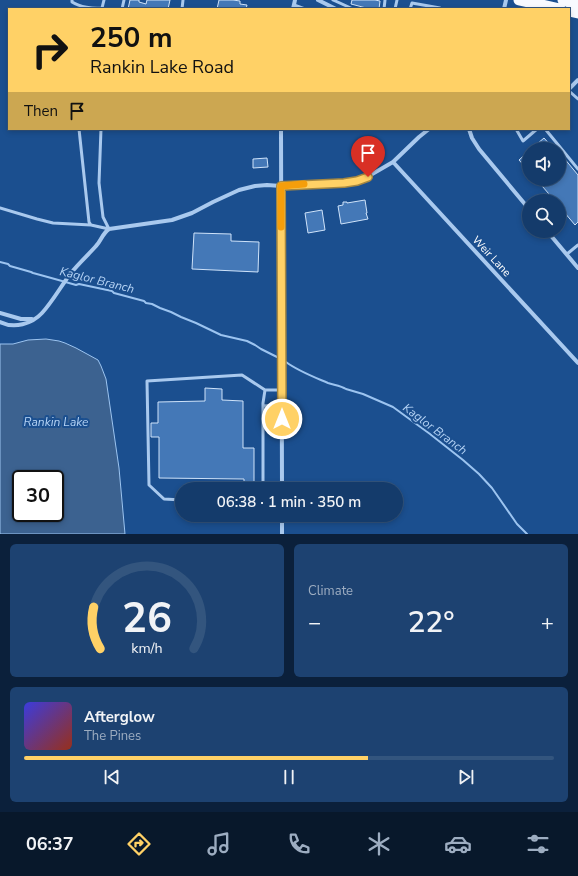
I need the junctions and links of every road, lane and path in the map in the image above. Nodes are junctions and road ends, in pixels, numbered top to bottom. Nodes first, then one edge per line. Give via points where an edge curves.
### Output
1 (72, 0) edge
2 (104, 0) edge
3 (295, 0) edge
4 (318, 0) edge
5 (333, 0) edge
6 (519, 0) edge
7 (563, 0) edge
8 (578, 3) edge
9 (293, 7) edge
10 (98, 8) edge
11 (103, 8) edge
12 (334, 8) edge
13 (351, 8) edge
14 (410, 8) edge
15 (434, 8) edge
16 (555, 8) edge
17 (578, 80) edge
18 (570, 89) edge
19 (570, 91) edge
20 (578, 99) edge
21 (79, 130) edge
22 (101, 130) edge
23 (281, 130) edge
24 (428, 130) edge
25 (469, 130) edge
26 (517, 130) edge
27 (536, 130) edge
28 (546, 130) edge
29 (393, 162) junction
30 (578, 169) edge
31 (281, 186) junction
32 (522, 201) edge
33 (0, 208) edge
34 (91, 225) junction
35 (109, 229) junction
36 (553, 238) edge
37 (578, 244) edge
38 (567, 254) junction
39 (578, 268) edge
40 (0, 313) edge
41 (32, 319) junction
42 (0, 322) edge
43 (578, 363) edge
44 (265, 390) junction
45 (282, 390) junction
46 (282, 405) junction
47 (263, 406) junction
48 (263, 482) edge
49 (282, 482) edge
50 (175, 500) edge
51 (282, 522) edge
52 (282, 534) edge

1 - 10 lane via 77,5
2 - 11 lane
3 - 9 street
4 - 12 street
5 - 13 lane
6 - 16 highway
7 - 8 highway
10 - 11 lane
14 - 15 lane via 412,2
17 - 18 street
19 - 20 lane
21 - 34 lane
22 - 35 lane via 99,183 104,217
23 - 31 street
24 - 29 street
25 - 32 street via 479,149
26 - 27 lane via 523,141
28 - 30 lane
29 - 31 street via 357,181
29 - 43 street, Weir Lane
31 - 35 street via 255,186 239,190 172,220
31 - 45 street
33 - 34 lane via 53,222
34 - 35 lane
35 - 41 street via 72,271 43,312
36 - 38 street
37 - 38 lane
38 - 39 street
40 - 41 street via 21,319
41 - 42 street via 18,325
44 - 45 lane
44 - 47 lane
44 - 50 lane via 242,375 147,381 149,485 164,499
45 - 46 street
46 - 47 lane
46 - 49 street
47 - 48 lane
51 - 52 street

